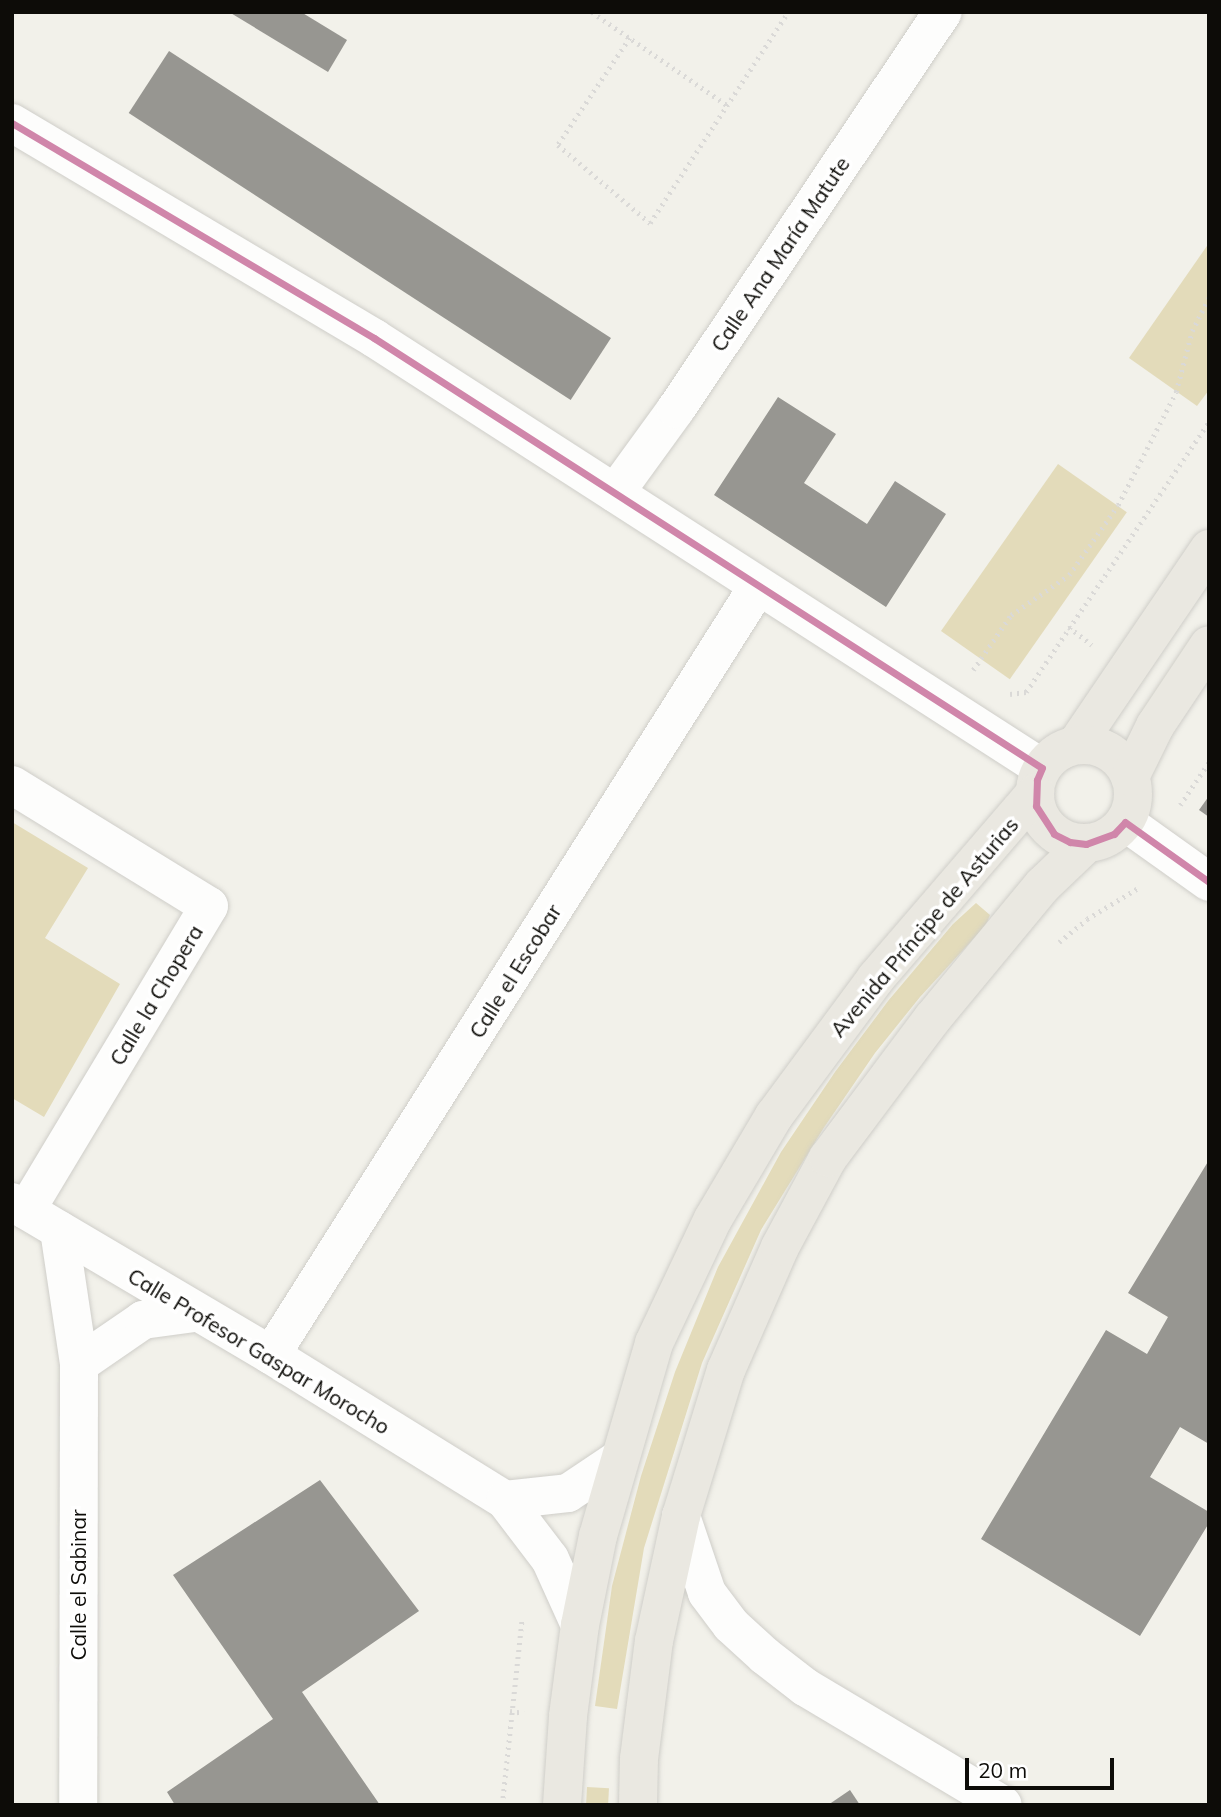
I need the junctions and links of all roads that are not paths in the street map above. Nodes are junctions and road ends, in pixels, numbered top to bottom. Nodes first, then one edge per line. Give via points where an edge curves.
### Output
1 (943, 12) edge
2 (12, 123) edge
3 (615, 493) junction
4 (1209, 549) edge
5 (758, 586) junction
6 (1209, 645) edge
7 (1076, 746) junction
8 (1130, 777) junction
9 (1039, 780) junction
10 (12, 785) edge
11 (1125, 822) junction
12 (1086, 844) junction
13 (1209, 882) edge
14 (19, 1206) edge
15 (59, 1230) junction
16 (195, 1313) junction
17 (271, 1355) junction
18 (79, 1364) junction
19 (619, 1459) junction
20 (505, 1500) junction
21 (681, 1516) junction
22 (580, 1625) junction
23 (78, 1805) edge
24 (562, 1805) edge
25 (638, 1805) edge
26 (1003, 1805) edge

1 - 3 street, Calle Ana María Matute
2 - 3 street via 374,338
3 - 5 street
4 - 7 main road
5 - 9 street
5 - 17 street, Calle el Escobar
6 - 8 main road via 1155,726
7 - 8 main road via 1090,745 1115,755
7 - 9 main road via 1051,757
8 - 11 main road via 1133,793
9 - 12 main road via 1043,821 1054,834
9 - 19 main road, Avenida Príncipe de Asturias via 876,978 774,1116 713,1220 654,1343
10 - 14 street, Calle la Chopera via 209,906
11 - 12 main road via 1114,834
11 - 13 street
12 - 21 main road via 1043,885 932,1019 828,1158 780,1247 726,1370
14 - 15 street, Calle Profesor Gaspar Morocho
15 - 16 street, Calle Profesor Gaspar Morocho
15 - 18 street, Calle el Sabinar
16 - 17 street, Calle Profesor Gaspar Morocho
16 - 18 street via 142,1320
17 - 20 street, Calle Profesor Gaspar Morocho
18 - 23 street, Calle el Sabinar
19 - 20 street via 568,1493
19 - 22 main road, Avenida Príncipe de Asturias
20 - 22 street, Calle Profesor Gaspar Morocho via 551,1559
21 - 25 main road via 654,1641
21 - 26 street via 706,1593 731,1625 765,1656 805,1687
22 - 24 main road, Avenida Príncipe de Asturias

